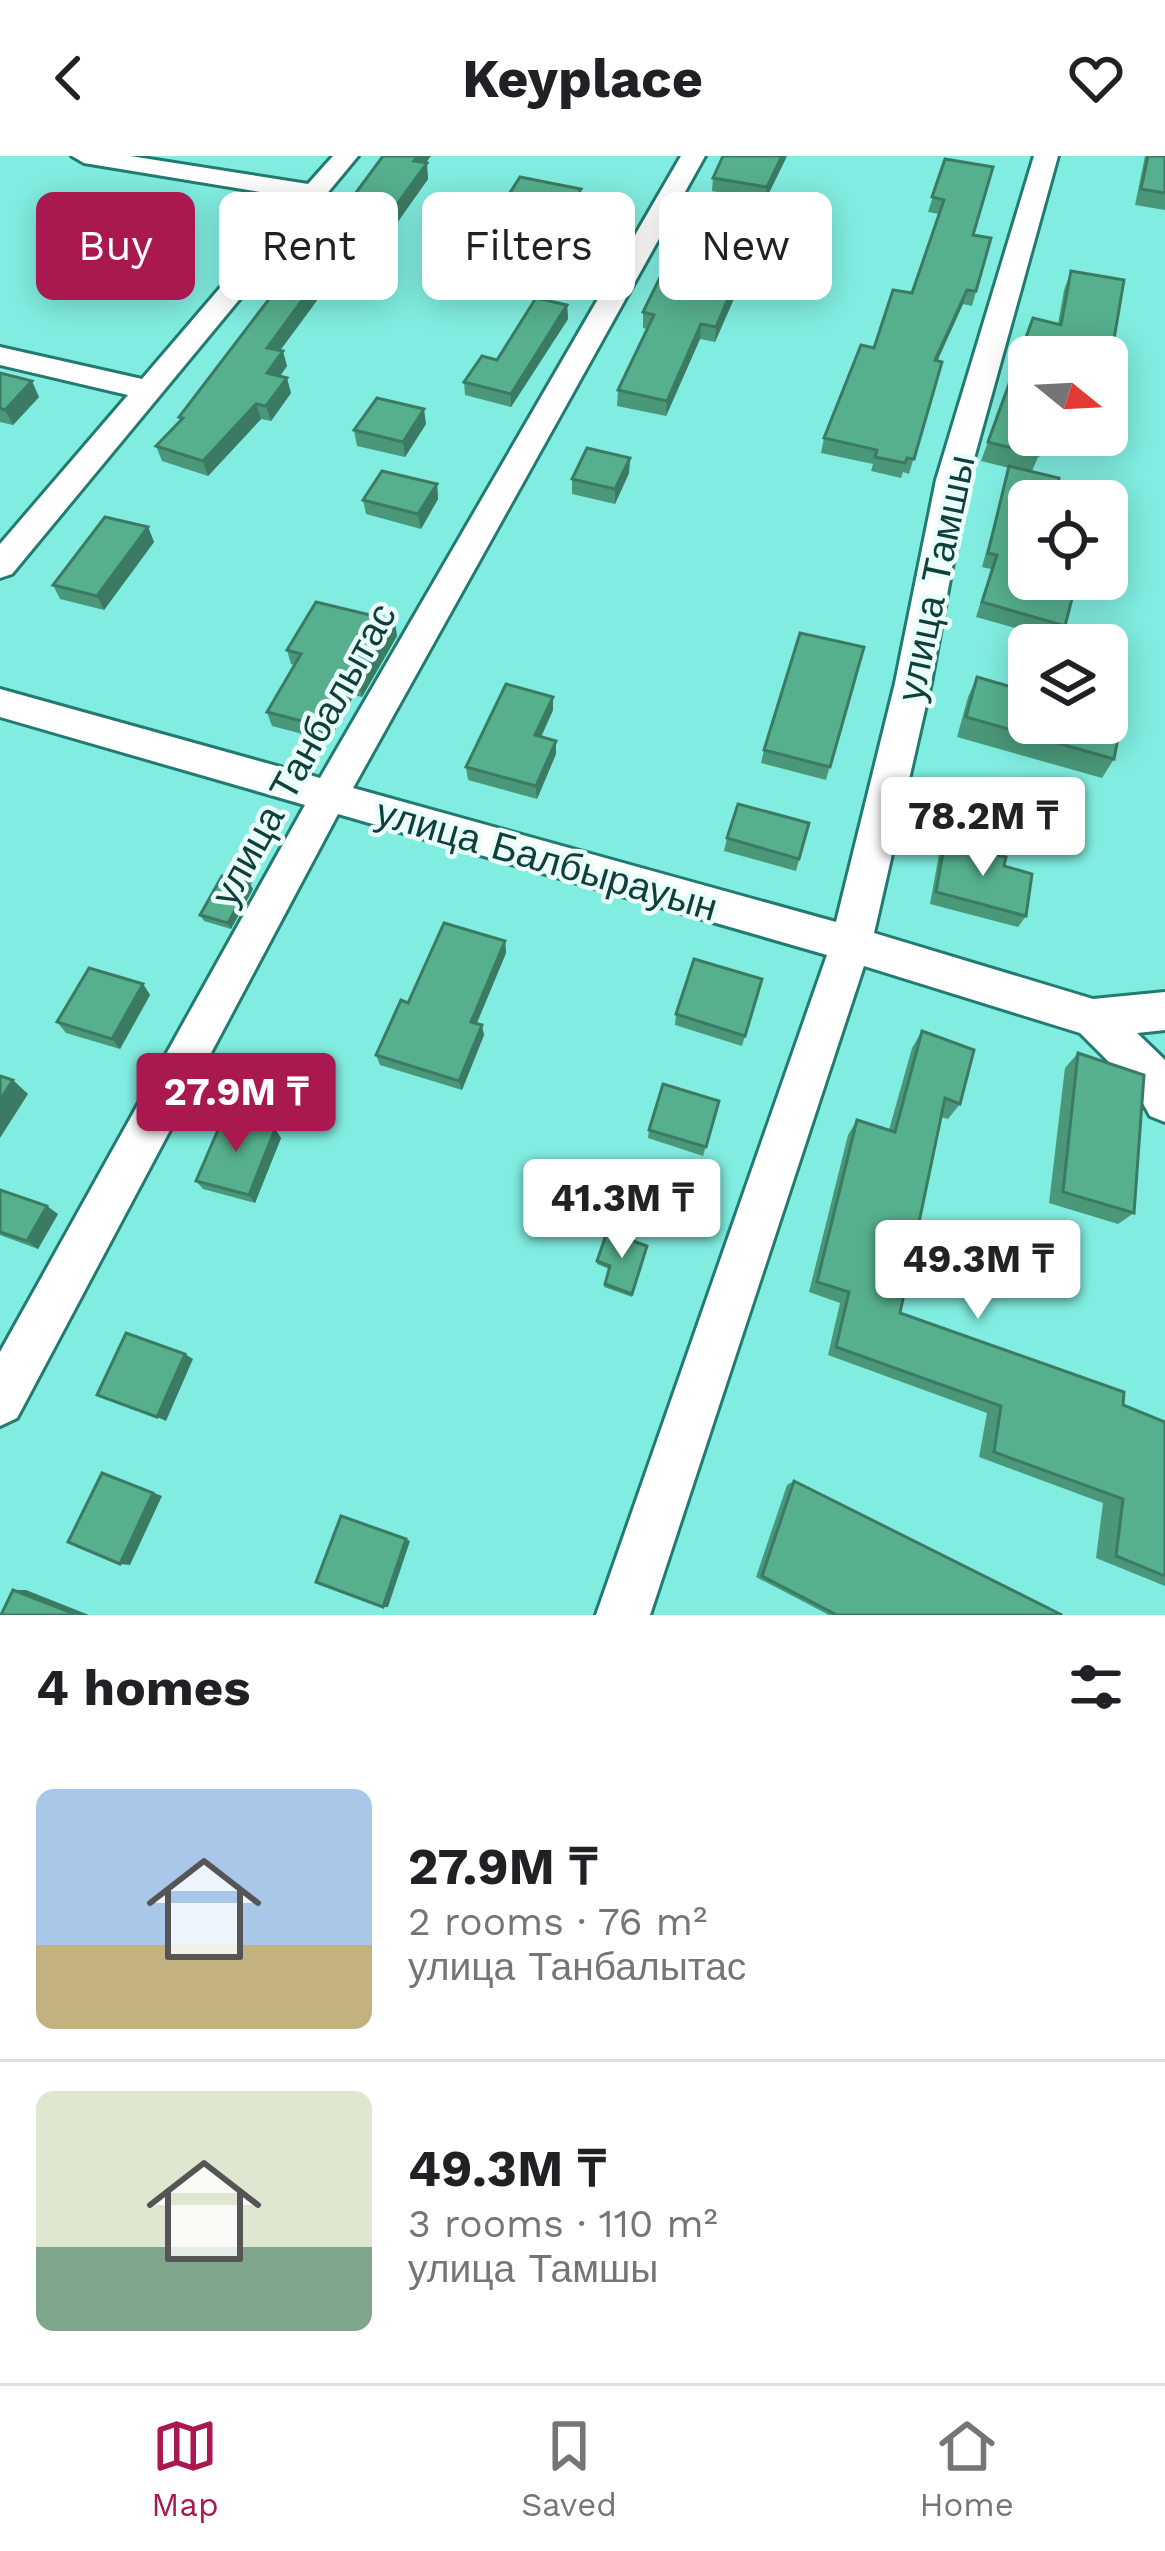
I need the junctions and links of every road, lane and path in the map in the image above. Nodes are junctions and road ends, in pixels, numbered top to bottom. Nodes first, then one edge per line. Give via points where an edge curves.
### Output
1 (84, 156) edge
2 (346, 156) edge
3 (693, 156) edge
4 (1046, 156) edge
5 (308, 192) edge
6 (315, 192) edge
7 (224, 300) edge
8 (0, 356) edge
9 (148, 390) junction
10 (0, 566) edge
11 (0, 704) edge
12 (328, 798) junction
13 (851, 944) junction
14 (1165, 1011) edge
15 (1093, 1018) junction
16 (1165, 1101) edge
17 (0, 1401) edge
18 (623, 1615) edge

1 - 5 street
2 - 6 street
3 - 12 street, улица Танбалытас
4 - 13 street, улица Тамшы via 952,480
7 - 9 street
8 - 9 street
9 - 10 street
11 - 12 street, улица Балбырауын
12 - 13 street, улица Балбырауын
12 - 17 street, улица Танбалытас
13 - 15 street, улица Балбырауын
13 - 18 street, улица Тамшы
14 - 15 street
15 - 16 street via 1149,1073

